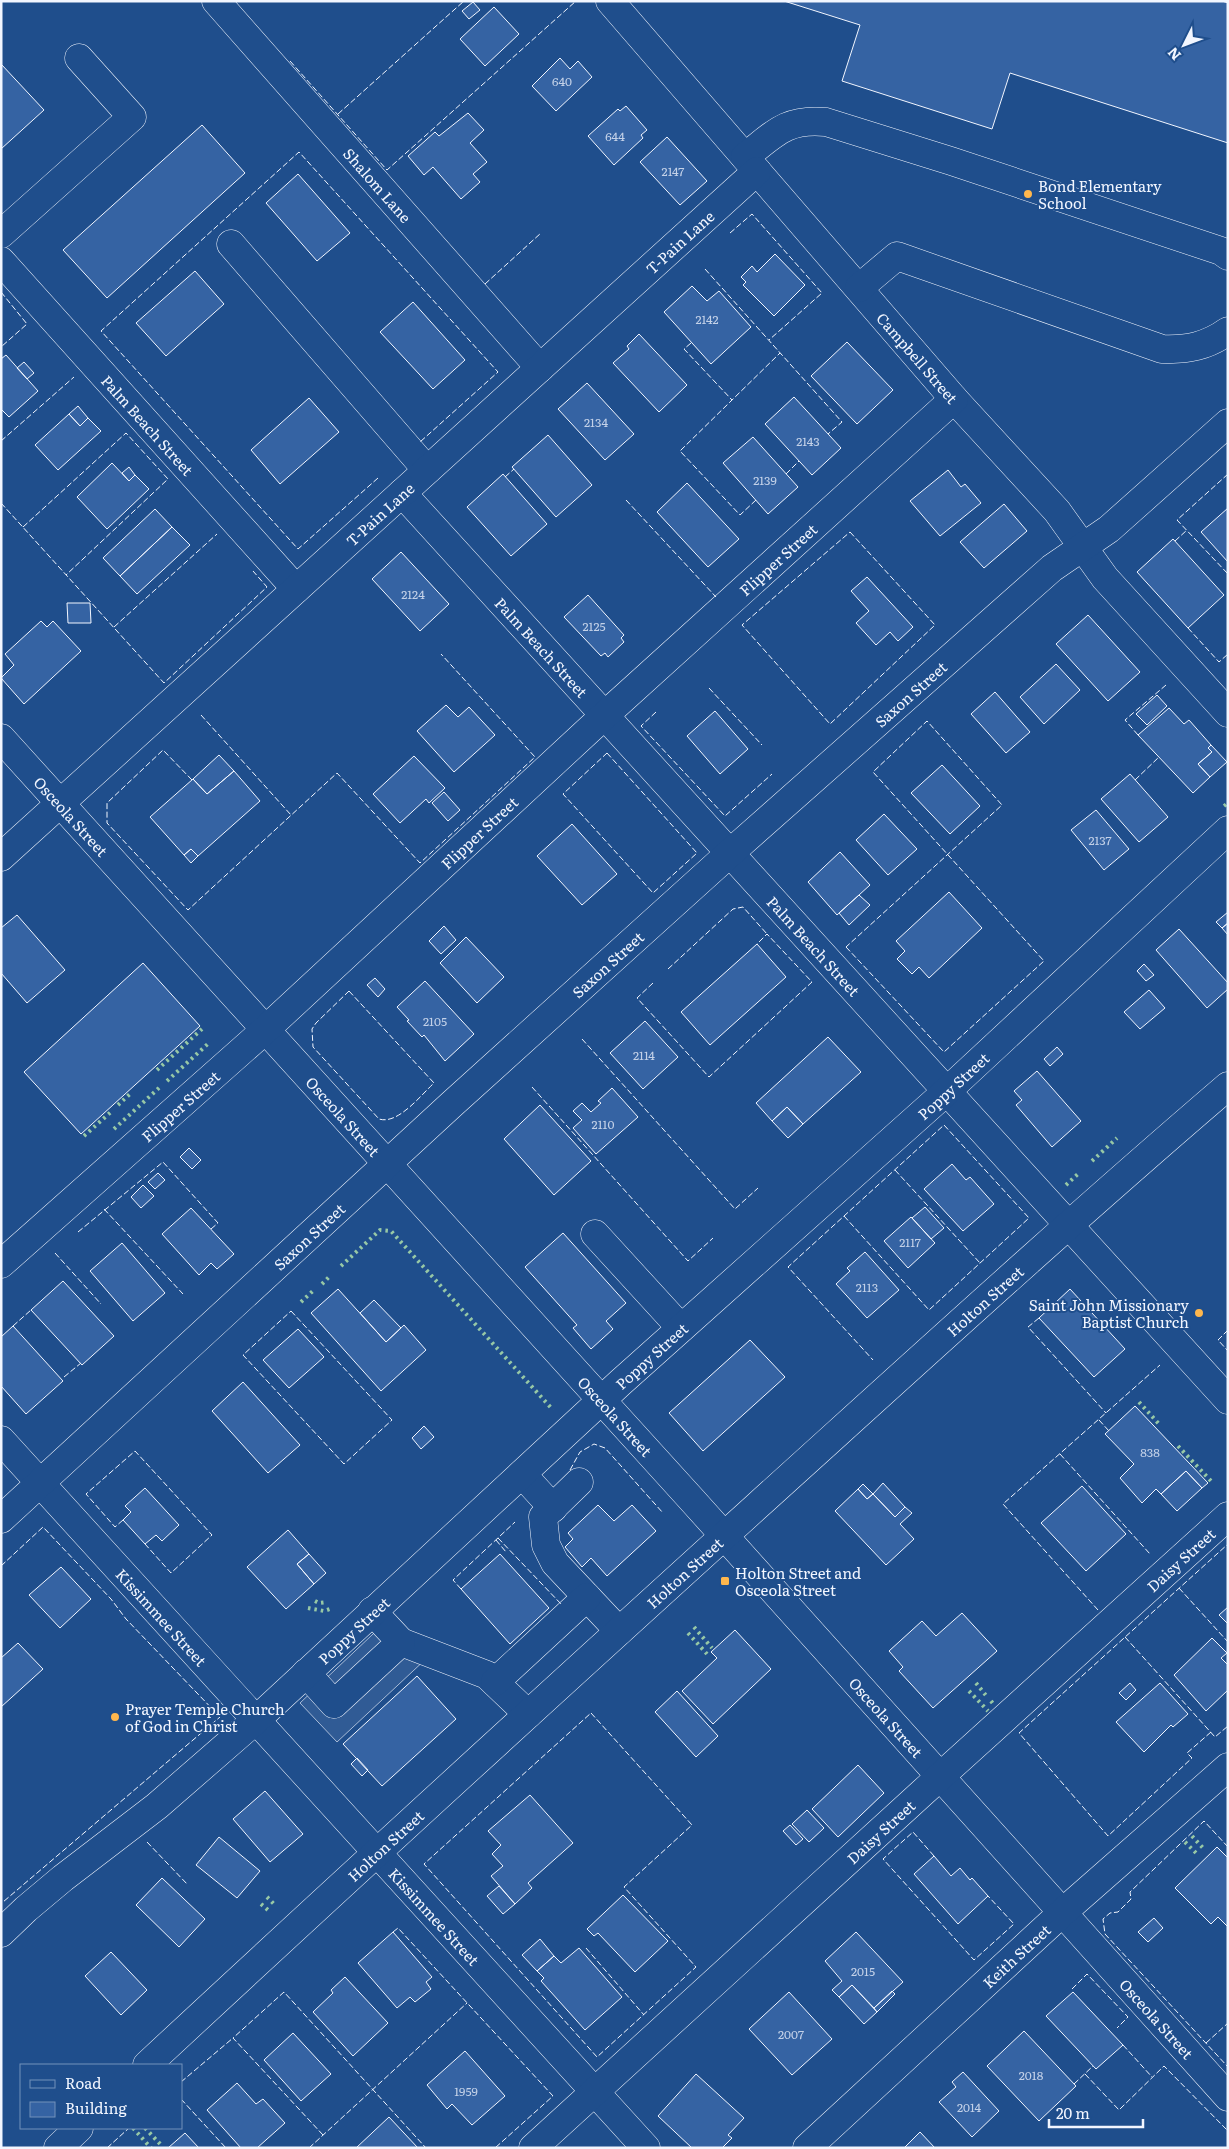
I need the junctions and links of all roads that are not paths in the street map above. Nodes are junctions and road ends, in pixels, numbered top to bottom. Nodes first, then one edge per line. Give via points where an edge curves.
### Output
1 (216, 1) edge
2 (610, 1) edge
3 (79, 58) dead end
4 (751, 164) junction
5 (1, 234) edge
6 (231, 244) dead end
7 (1228, 256) edge
8 (1, 261) edge
9 (859, 288) junction
10 (1228, 331) edge
11 (540, 368) junction
12 (954, 399) junction
13 (1228, 424) edge
14 (427, 470) junction
15 (402, 493) junction
16 (1083, 547) junction
17 (296, 589) junction
18 (1228, 713) edge
19 (605, 715) junction
20 (1, 738) edge
21 (60, 803) junction
22 (1228, 830) edge
23 (730, 853) junction
24 (1, 857) edge
25 (264, 1030) junction
26 (1228, 1086) edge
27 (946, 1090) junction
28 (386, 1164) junction
29 (1068, 1224) junction
30 (596, 1234) dead end
31 (1, 1264) edge
32 (681, 1328) junction
33 (1228, 1400) edge
34 (601, 1401) junction
35 (1, 1440) edge
36 (522, 1474) junction
37 (580, 1482) dead end
38 (40, 1483) junction
39 (553, 1508) junction
40 (1228, 1516) edge
41 (1, 1519) edge
42 (724, 1536) junction
43 (587, 1597) junction
44 (372, 1611) junction
45 (619, 1631) junction
46 (401, 1642) junction
47 (306, 1673) junction
48 (495, 1682) junction
49 (528, 1714) junction
50 (256, 1719) junction
51 (1228, 1766) edge
52 (939, 1777) junction
53 (377, 1851) junction
54 (1063, 1912) junction
55 (1, 1933) edge
56 (147, 2064) edge
57 (595, 2092) junction
58 (1228, 2097) edge
59 (78, 2129) edge
60 (58, 2148) edge
61 (533, 2148) edge
62 (646, 2148) edge
63 (807, 2148) edge

1 - 11 street, Shalom Lane
2 - 4 street, Campbell Street
3 - 5 street via 132,117
4 - 7 street, T-Pain Lane via 780,130 797,122 826,122 1102,211
4 - 9 street, Campbell Street
4 - 11 street, T-Pain Lane
6 - 14 street
8 - 17 street, Palm Beach Street
9 - 10 street via 897,256 1162,349 1184,350 1200,346
9 - 12 street, Campbell Street
11 - 14 street, T-Pain Lane
12 - 16 street, Campbell Street via 1057,510
12 - 19 street, Flipper Street
13 - 16 street, Saxon Street via 1109,529
14 - 15 street, T-Pain Lane
15 - 17 street, T-Pain Lane
15 - 19 street, Palm Beach Street
16 - 18 street, Campbell Street via 1106,578
16 - 23 street, Saxon Street via 1052,568
17 - 21 street, T-Pain Lane
19 - 23 street, Palm Beach Street
19 - 25 street, Flipper Street
20 - 21 street, Osceola Street
21 - 24 street, T-Pain Lane
21 - 25 street, Osceola Street
22 - 27 street, Poppy Street
23 - 27 street, Palm Beach Street
23 - 28 street, Saxon Street
25 - 28 street, Osceola Street
25 - 31 street, Flipper Street
26 - 29 street, Holton Street
27 - 29 street, Palm Beach Street
27 - 32 street, Poppy Street
28 - 34 street, Osceola Street
28 - 38 street, Saxon Street
29 - 33 street, Palm Beach Street
29 - 42 street, Holton Street
30 - 32 street
32 - 34 street, Poppy Street
34 - 36 street, Poppy Street
34 - 42 street, Osceola Street
35 - 38 street, Kissimmee Street
36 - 39 street
36 - 44 street, Poppy Street
37 - 39 street
38 - 41 street, Saxon Street
38 - 50 street, Kissimmee Street
39 - 43 street via 543,1517 546,1545 555,1563
40 - 52 street, Daisy Street
42 - 45 street, Holton Street
42 - 52 street, Osceola Street
43 - 45 street
43 - 48 street
44 - 46 street
44 - 47 street, Poppy Street
45 - 49 street, Holton Street
46 - 47 street via 334,1704
46 - 48 street via 486,1675
47 - 50 street, Poppy Street
48 - 49 street
49 - 53 street, Holton Street
50 - 53 street, Kissimmee Street
50 - 55 street, Poppy Street via 157,1806 64,1878
51 - 54 street, Keith Street
52 - 54 street, Osceola Street
52 - 57 street, Daisy Street
53 - 56 street, Holton Street
53 - 57 street, Kissimmee Street
54 - 58 street, Osceola Street
54 - 63 street, Keith Street
57 - 61 street, Daisy Street
57 - 62 street, Kissimmee Street
59 - 60 street

